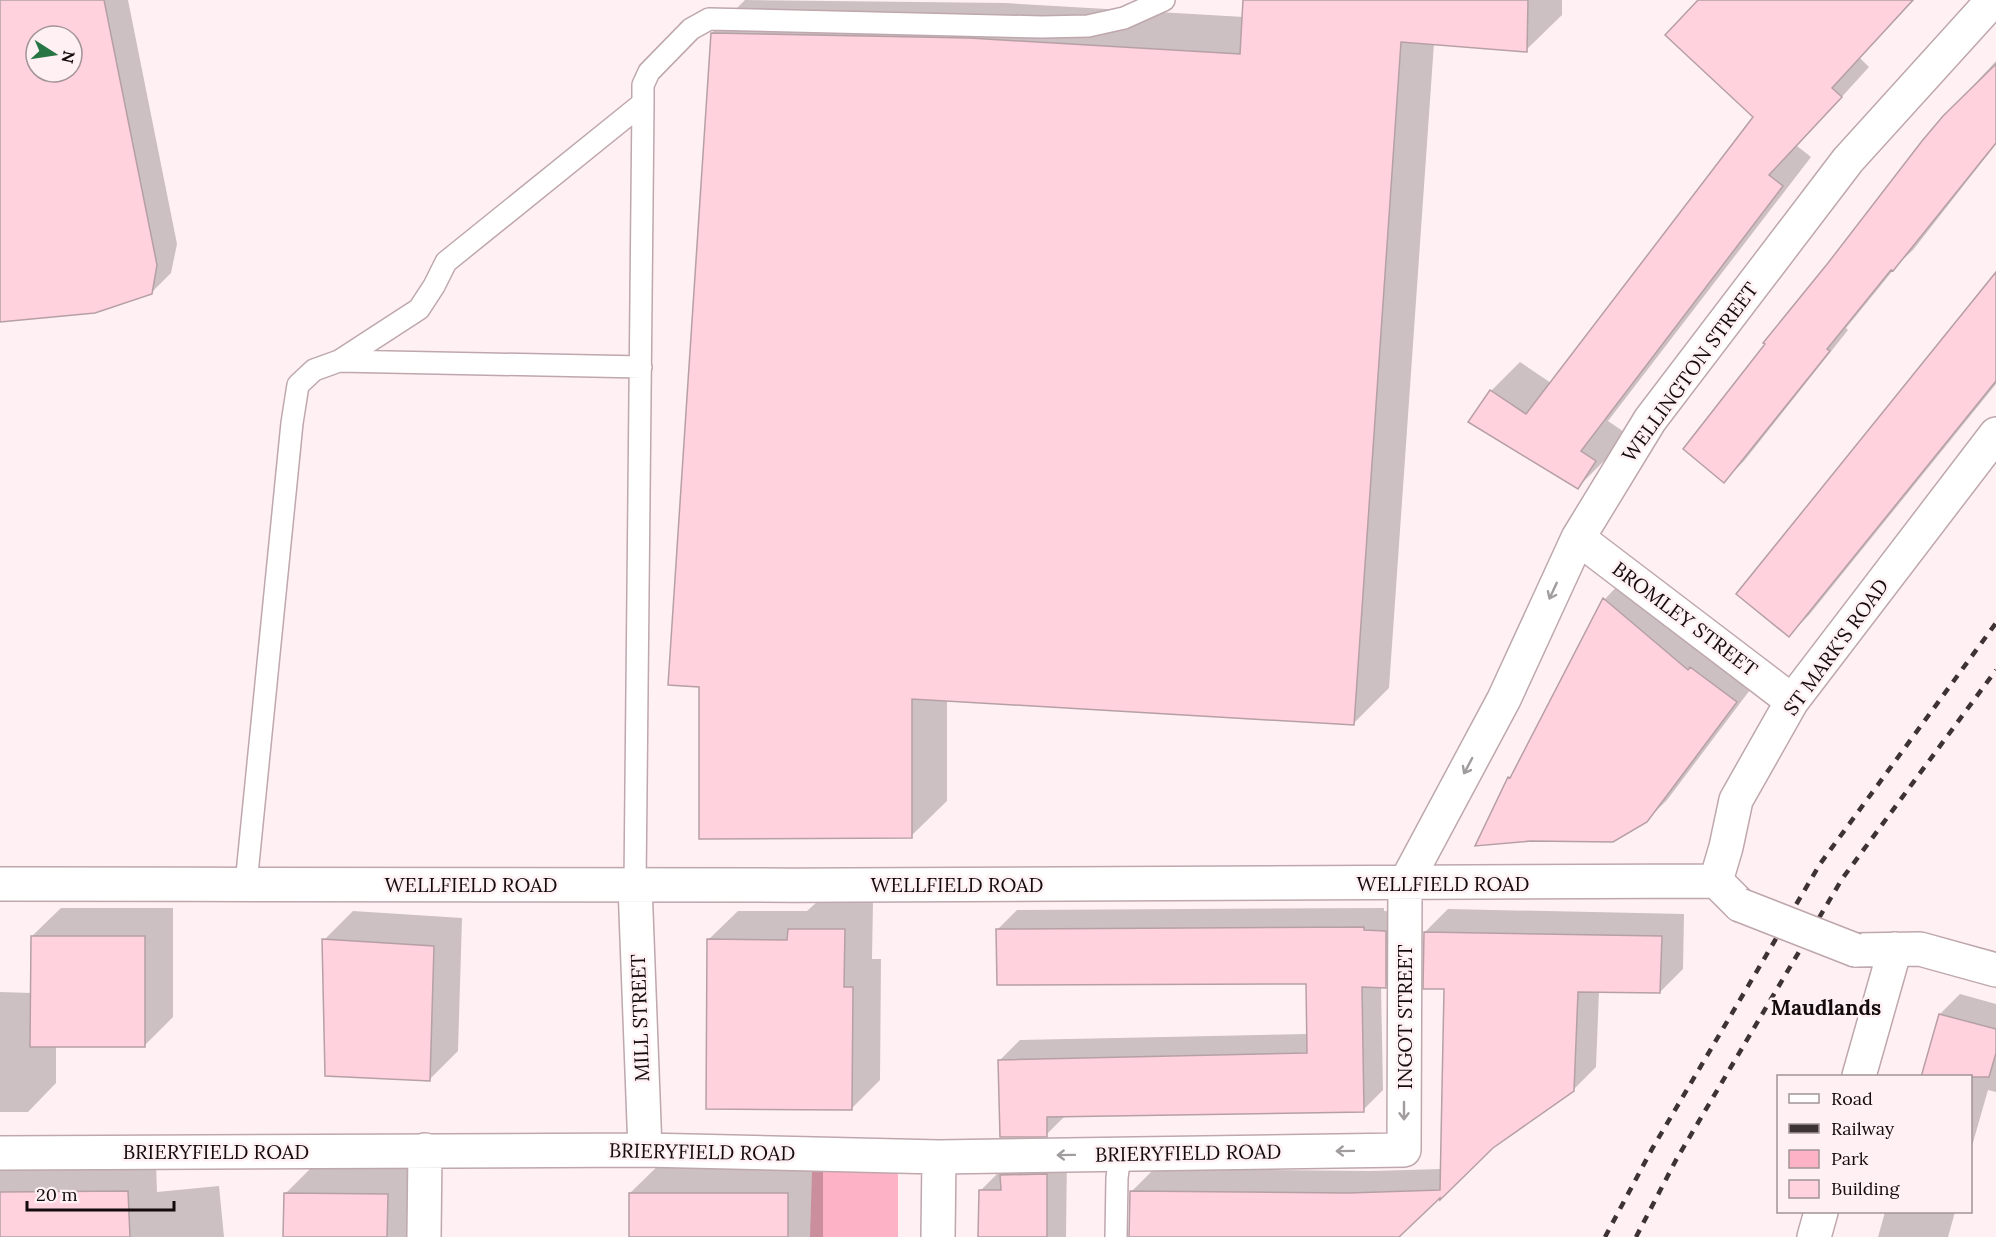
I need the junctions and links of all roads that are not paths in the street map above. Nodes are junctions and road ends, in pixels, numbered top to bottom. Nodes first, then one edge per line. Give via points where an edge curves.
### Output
1 (1164, 0) edge
2 (1993, 0) edge
3 (643, 103) junction
4 (339, 361) junction
5 (641, 367) junction
6 (1996, 434) edge
7 (1578, 538) junction
8 (1792, 701) junction
9 (1716, 881) junction
10 (0, 884) edge
11 (246, 884) junction
12 (1406, 884) junction
13 (635, 885) junction
14 (1895, 949) junction
15 (1996, 970) edge
16 (1860, 1075) edge
17 (425, 1150) junction
18 (645, 1150) junction
19 (1404, 1150) joint
20 (0, 1153) edge
21 (1120, 1154) junction
22 (939, 1157) junction
23 (1821, 1213) edge
24 (424, 1237) edge
25 (938, 1237) edge
26 (1116, 1237) edge
27 (1814, 1237) edge

1 - 3 lane via 1124,18 1088,26 709,19 691,29 649,72
2 - 7 street, WELLINGTON STREET via 1848,160 1650,420
3 - 4 lane via 446,262 419,309
3 - 5 lane
4 - 5 lane
4 - 11 lane via 314,370 298,385
5 - 13 lane
6 - 8 street, ST MARK'S ROAD
7 - 8 street, BROMLEY STREET
7 -> 12 street, WELLINGTON STREET via 1504,699
8 - 9 street, ST MARK'S ROAD via 1736,800
9 - 12 street, WELLFIELD ROAD
9 - 14 street, bridge via 1740,905 1856,950
10 - 11 street, WELLFIELD ROAD
11 - 13 street, WELLFIELD ROAD
12 - 13 street, WELLFIELD ROAD
12 -> 19 street, INGOT STREET
13 - 18 street, MILL STREET
14 - 15 street via 1920,949
14 - 16 street
17 - 18 street, BRIERYFIELD ROAD
17 - 20 street, BRIERYFIELD ROAD
17 - 24 street
18 - 22 street, BRIERYFIELD ROAD
19 -> 21 street, BRIERYFIELD ROAD
21 -> 22 street, BRIERYFIELD ROAD
21 - 26 lane
22 - 25 street
23 - 27 street

